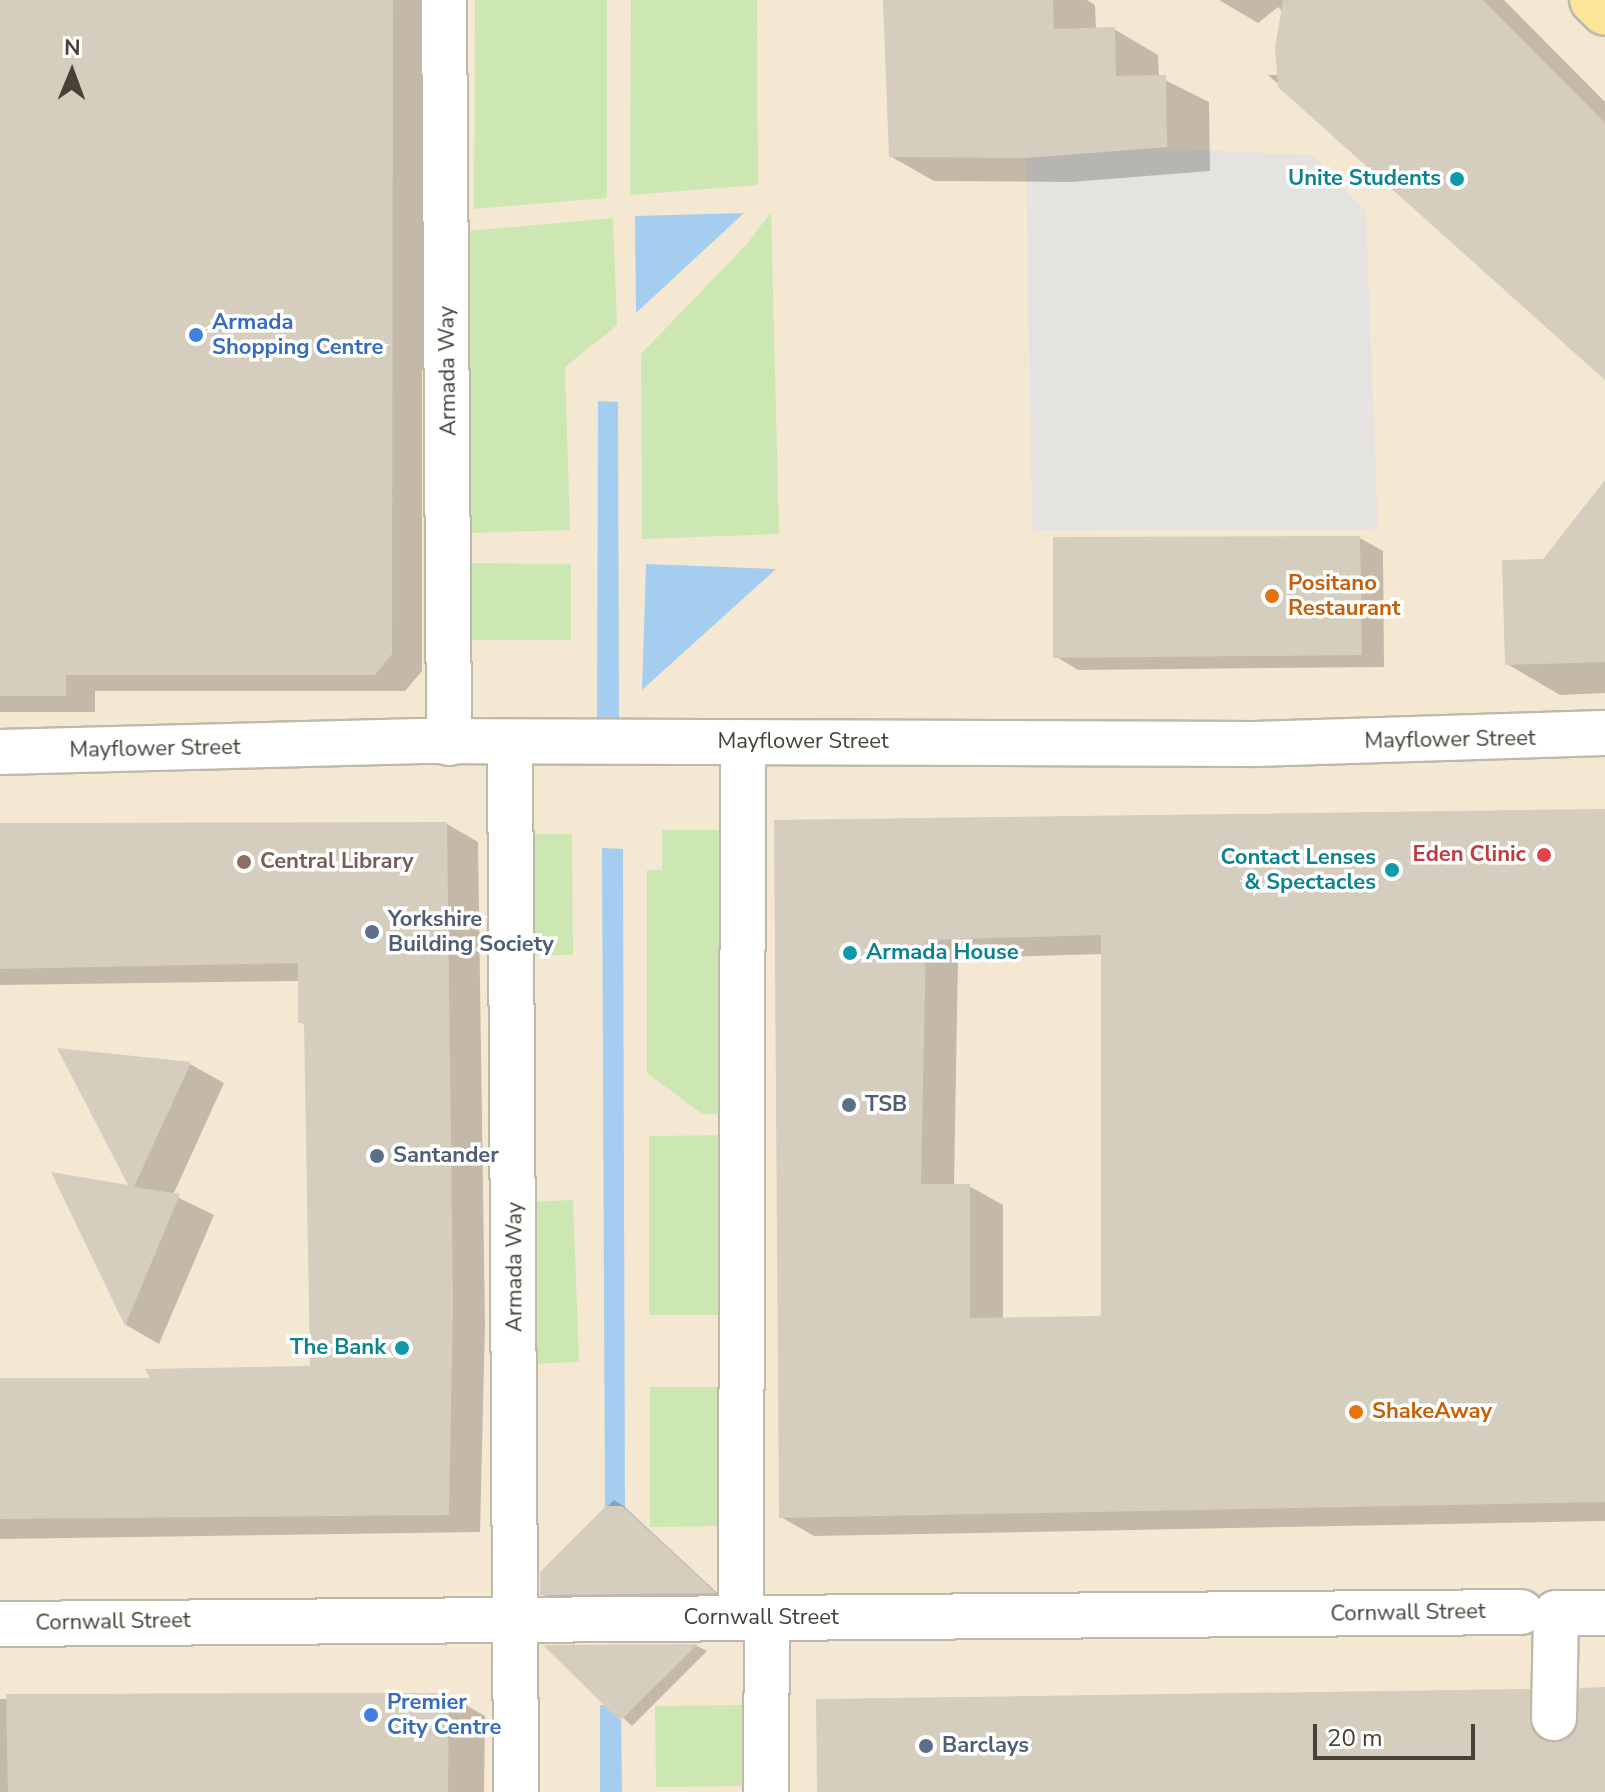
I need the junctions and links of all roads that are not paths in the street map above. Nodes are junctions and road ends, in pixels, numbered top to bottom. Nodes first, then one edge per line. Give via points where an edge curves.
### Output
1 (444, 0) edge
2 (1592, 0) edge
3 (1605, 13) edge
4 (1605, 733) edge
5 (510, 742) junction
6 (743, 742) junction
7 (449, 743) junction
8 (0, 752) edge
9 (1521, 1612) dead end
10 (1605, 1613) edge
11 (516, 1618) junction
12 (754, 1619) junction
13 (0, 1624) edge
14 (1554, 1718) dead end
15 (516, 1792) edge
16 (766, 1792) edge

1 - 7 street, Armada Way
2 - 3 main road
4 - 6 street, Mayflower Street via 1253,744
5 - 6 street, Mayflower Street
5 - 7 street, Mayflower Street
5 - 11 street, Armada Way
6 - 12 street
7 - 8 street, Mayflower Street
9 - 12 street, Cornwall Street
10 - 14 street via 1556,1613
11 - 12 street, Cornwall Street
11 - 13 street, Cornwall Street
11 - 15 street, Armada Way
12 - 16 street

